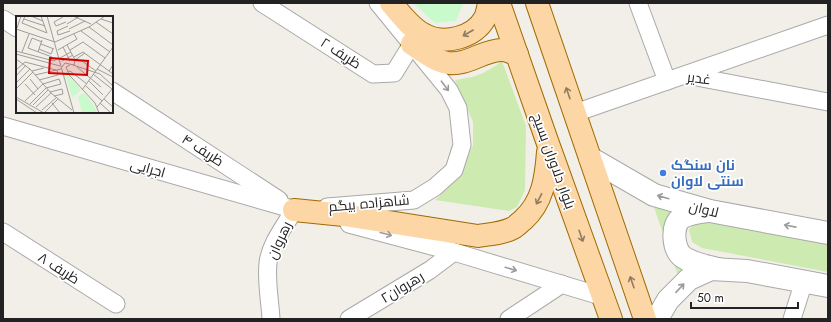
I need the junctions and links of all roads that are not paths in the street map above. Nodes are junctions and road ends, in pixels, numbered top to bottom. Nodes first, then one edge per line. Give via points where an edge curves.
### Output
1 (262, 3) edge
2 (378, 3) edge
3 (391, 3) edge
4 (489, 3) edge
5 (499, 3) edge
6 (537, 3) edge
7 (638, 3) edge
8 (3, 19) edge
9 (828, 25) edge
10 (16, 27) edge
11 (412, 44) junction
12 (517, 54) junction
13 (686, 74) junction
14 (667, 81) junction
15 (113, 92) edge
16 (828, 102) edge
17 (574, 113) junction
18 (3, 126) edge
19 (549, 147) junction
20 (590, 158) junction
21 (294, 210) junction
22 (710, 211) junction
23 (3, 232) edge
24 (828, 233) edge
25 (454, 252) junction
26 (718, 269) junction
27 (804, 281) junction
28 (562, 284) junction
29 (828, 286) edge
30 (604, 297) junction
31 (116, 304) dead end
32 (271, 319) edge
33 (349, 319) edge
34 (509, 319) edge
35 (611, 319) edge
36 (645, 319) edge
37 (657, 319) edge
38 (792, 319) edge

1 - 11 street, ظریف ۲ via 373,74 394,73
2 - 11 street, شاهزاده بیگم
4 -> 3 main road via 485,18 479,26 462,37 448,40 425,36
5 - 12 main road, بلوار دلاوران بسیج
17 -> 6 main road
7 - 14 street
8 - 10 street
9 - 13 street
11 - 12 main road via 449,63 462,62 502,50
11 -> 21 street, شاهزاده بیگم via 448,90 458,108 462,145 454,170 435,187 414,200
12 - 19 main road, بلوار دلاوران بسیج
13 - 14 street, غدیر
13 - 16 street, غدیر
14 - 17 street, غدیر
15 - 21 street, ظریف ۴
17 - 20 main road
18 - 21 street, اجرایی
19 -> 21 main road via 543,192 535,206 512,229 496,233 478,236 344,215
19 -> 30 main road, بلوار دلاوران بسیج
22 -> 20 street, لاوان via 654,195
36 -> 20 main road
21 -> 25 street, اجرایی
21 - 32 street, رهروان via 272,248 268,262
24 -> 22 street, لاوان
22 - 26 street via 681,218 674,231 675,246 682,256 696,264
23 - 31 street, ظریف ۸
25 -> 28 street, اجرایی
25 - 33 street, رهروان۲ via 430,270
26 - 27 street via 747,271
37 -> 26 street via 668,300 688,278 711,269
27 - 29 street
27 - 38 street
28 - 30 street, اجرایی
28 - 34 street
30 - 35 main road, بلوار دلاوران بسیج

